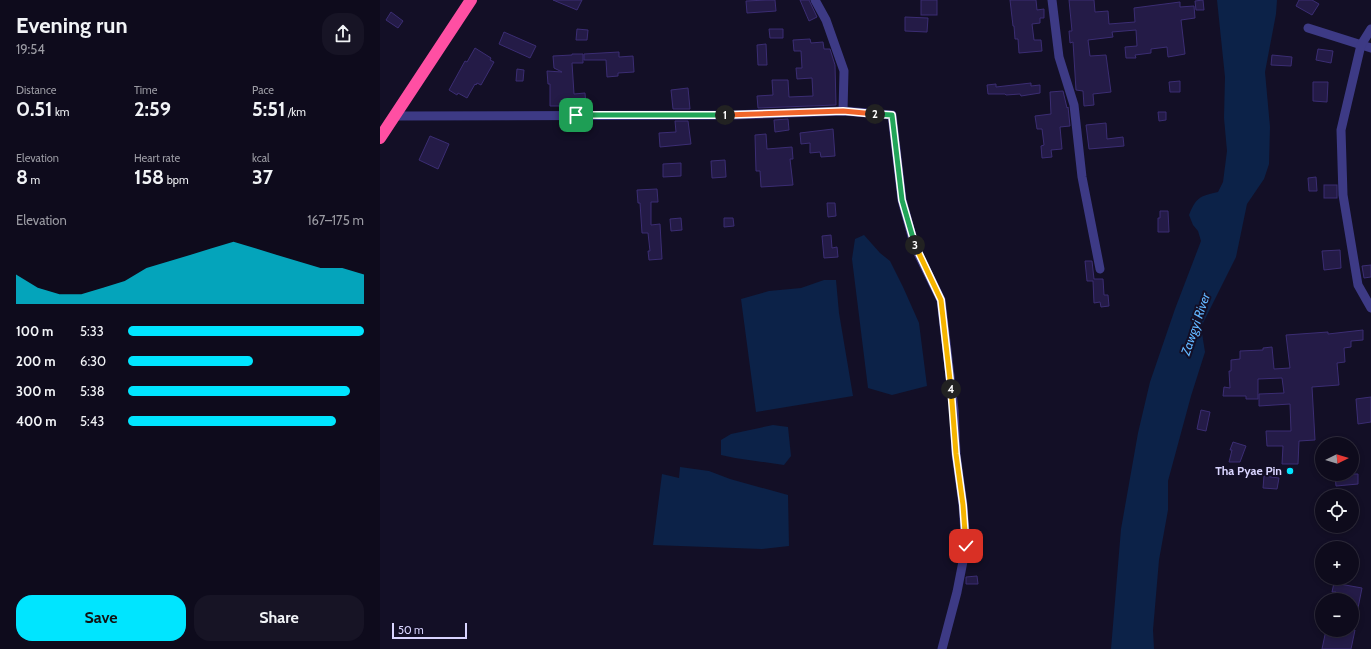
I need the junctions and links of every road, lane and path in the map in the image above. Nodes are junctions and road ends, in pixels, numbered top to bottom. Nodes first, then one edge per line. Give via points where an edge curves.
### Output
1 (471, 0) edge
2 (815, 0) edge
3 (1052, 0) edge
4 (1308, 28) dead end
5 (1371, 29) edge
6 (1361, 45) junction
7 (1371, 48) edge
8 (843, 111) junction
9 (395, 116) junction
10 (380, 138) edge
11 (1100, 269) dead end
12 (1371, 308) edge
13 (942, 649) edge

1 - 9 highway
2 - 8 street via 826,20 844,71
3 - 11 street via 1059,57 1074,105 1082,177
4 - 6 street
5 - 6 street
6 - 7 street
6 - 12 street via 1341,130 1343,195 1358,285
8 - 9 street via 733,115
8 - 13 street via 892,115 902,200 915,247 941,300 966,546
9 - 10 highway

